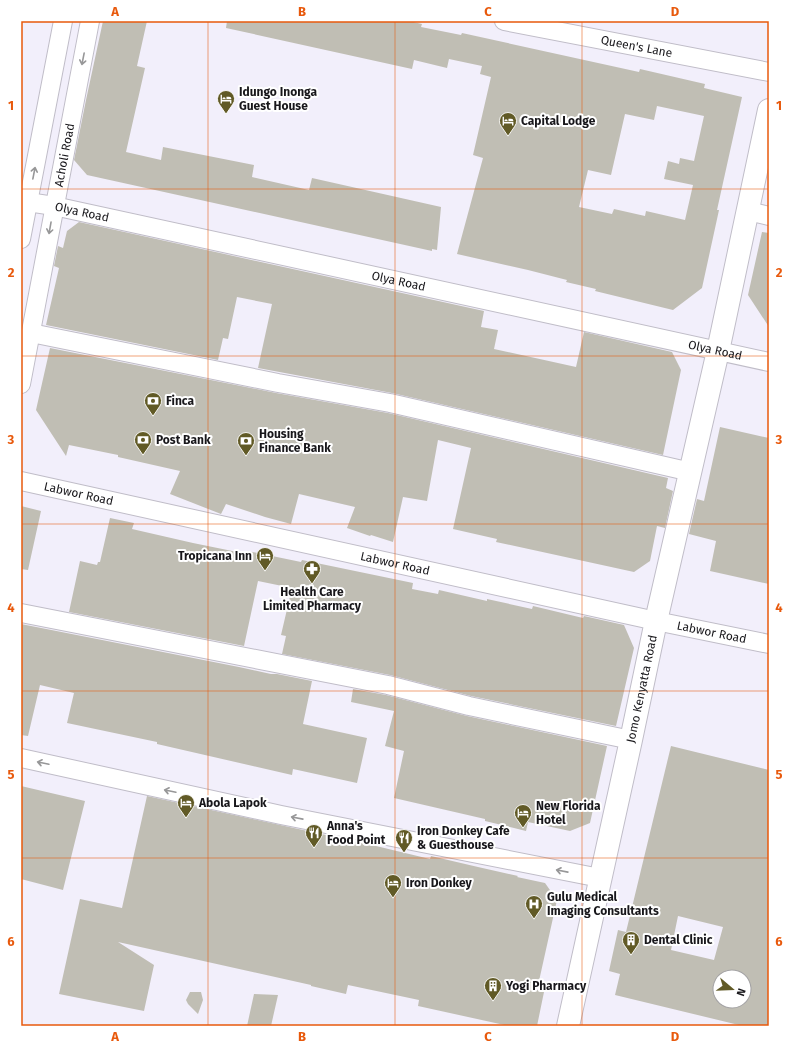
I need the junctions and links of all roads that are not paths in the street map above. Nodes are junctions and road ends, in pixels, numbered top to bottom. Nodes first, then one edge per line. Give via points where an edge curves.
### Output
1 (63, 21) edge
2 (90, 21) edge
3 (504, 21) edge
4 (769, 72) edge
5 (769, 110) edge
6 (28, 202) junction
7 (54, 206) junction
8 (748, 211) junction
9 (769, 216) edge
10 (21, 238) edge
11 (31, 333) junction
12 (718, 352) junction
13 (769, 362) edge
14 (21, 384) edge
15 (691, 472) junction
16 (21, 480) edge
17 (21, 612) edge
18 (656, 621) junction
19 (769, 644) edge
20 (631, 740) junction
21 (21, 758) edge
22 (600, 878) junction
23 (568, 1026) edge

6 -> 1 street
2 -> 7 street, Acholi Road
3 - 4 street, Queen's Lane
5 - 8 main road, Jomo Kenyatta Road
6 - 7 street, Olya Road
6 - 10 street
7 -> 11 street, Acholi Road
7 - 12 street, Olya Road
8 - 9 street
8 - 12 main road, Jomo Kenyatta Road
11 - 14 street, Acholi Road
11 - 15 street via 390,403
12 - 13 street, Olya Road
12 - 15 main road, Jomo Kenyatta Road
15 - 18 main road, Jomo Kenyatta Road
16 - 18 street, Labwor Road
17 - 20 street via 388,685 469,706
18 - 19 street, Labwor Road
18 - 20 main road, Jomo Kenyatta Road
20 - 22 main road, Jomo Kenyatta Road
22 -> 21 street via 281,815
22 - 23 main road, Jomo Kenyatta Road

